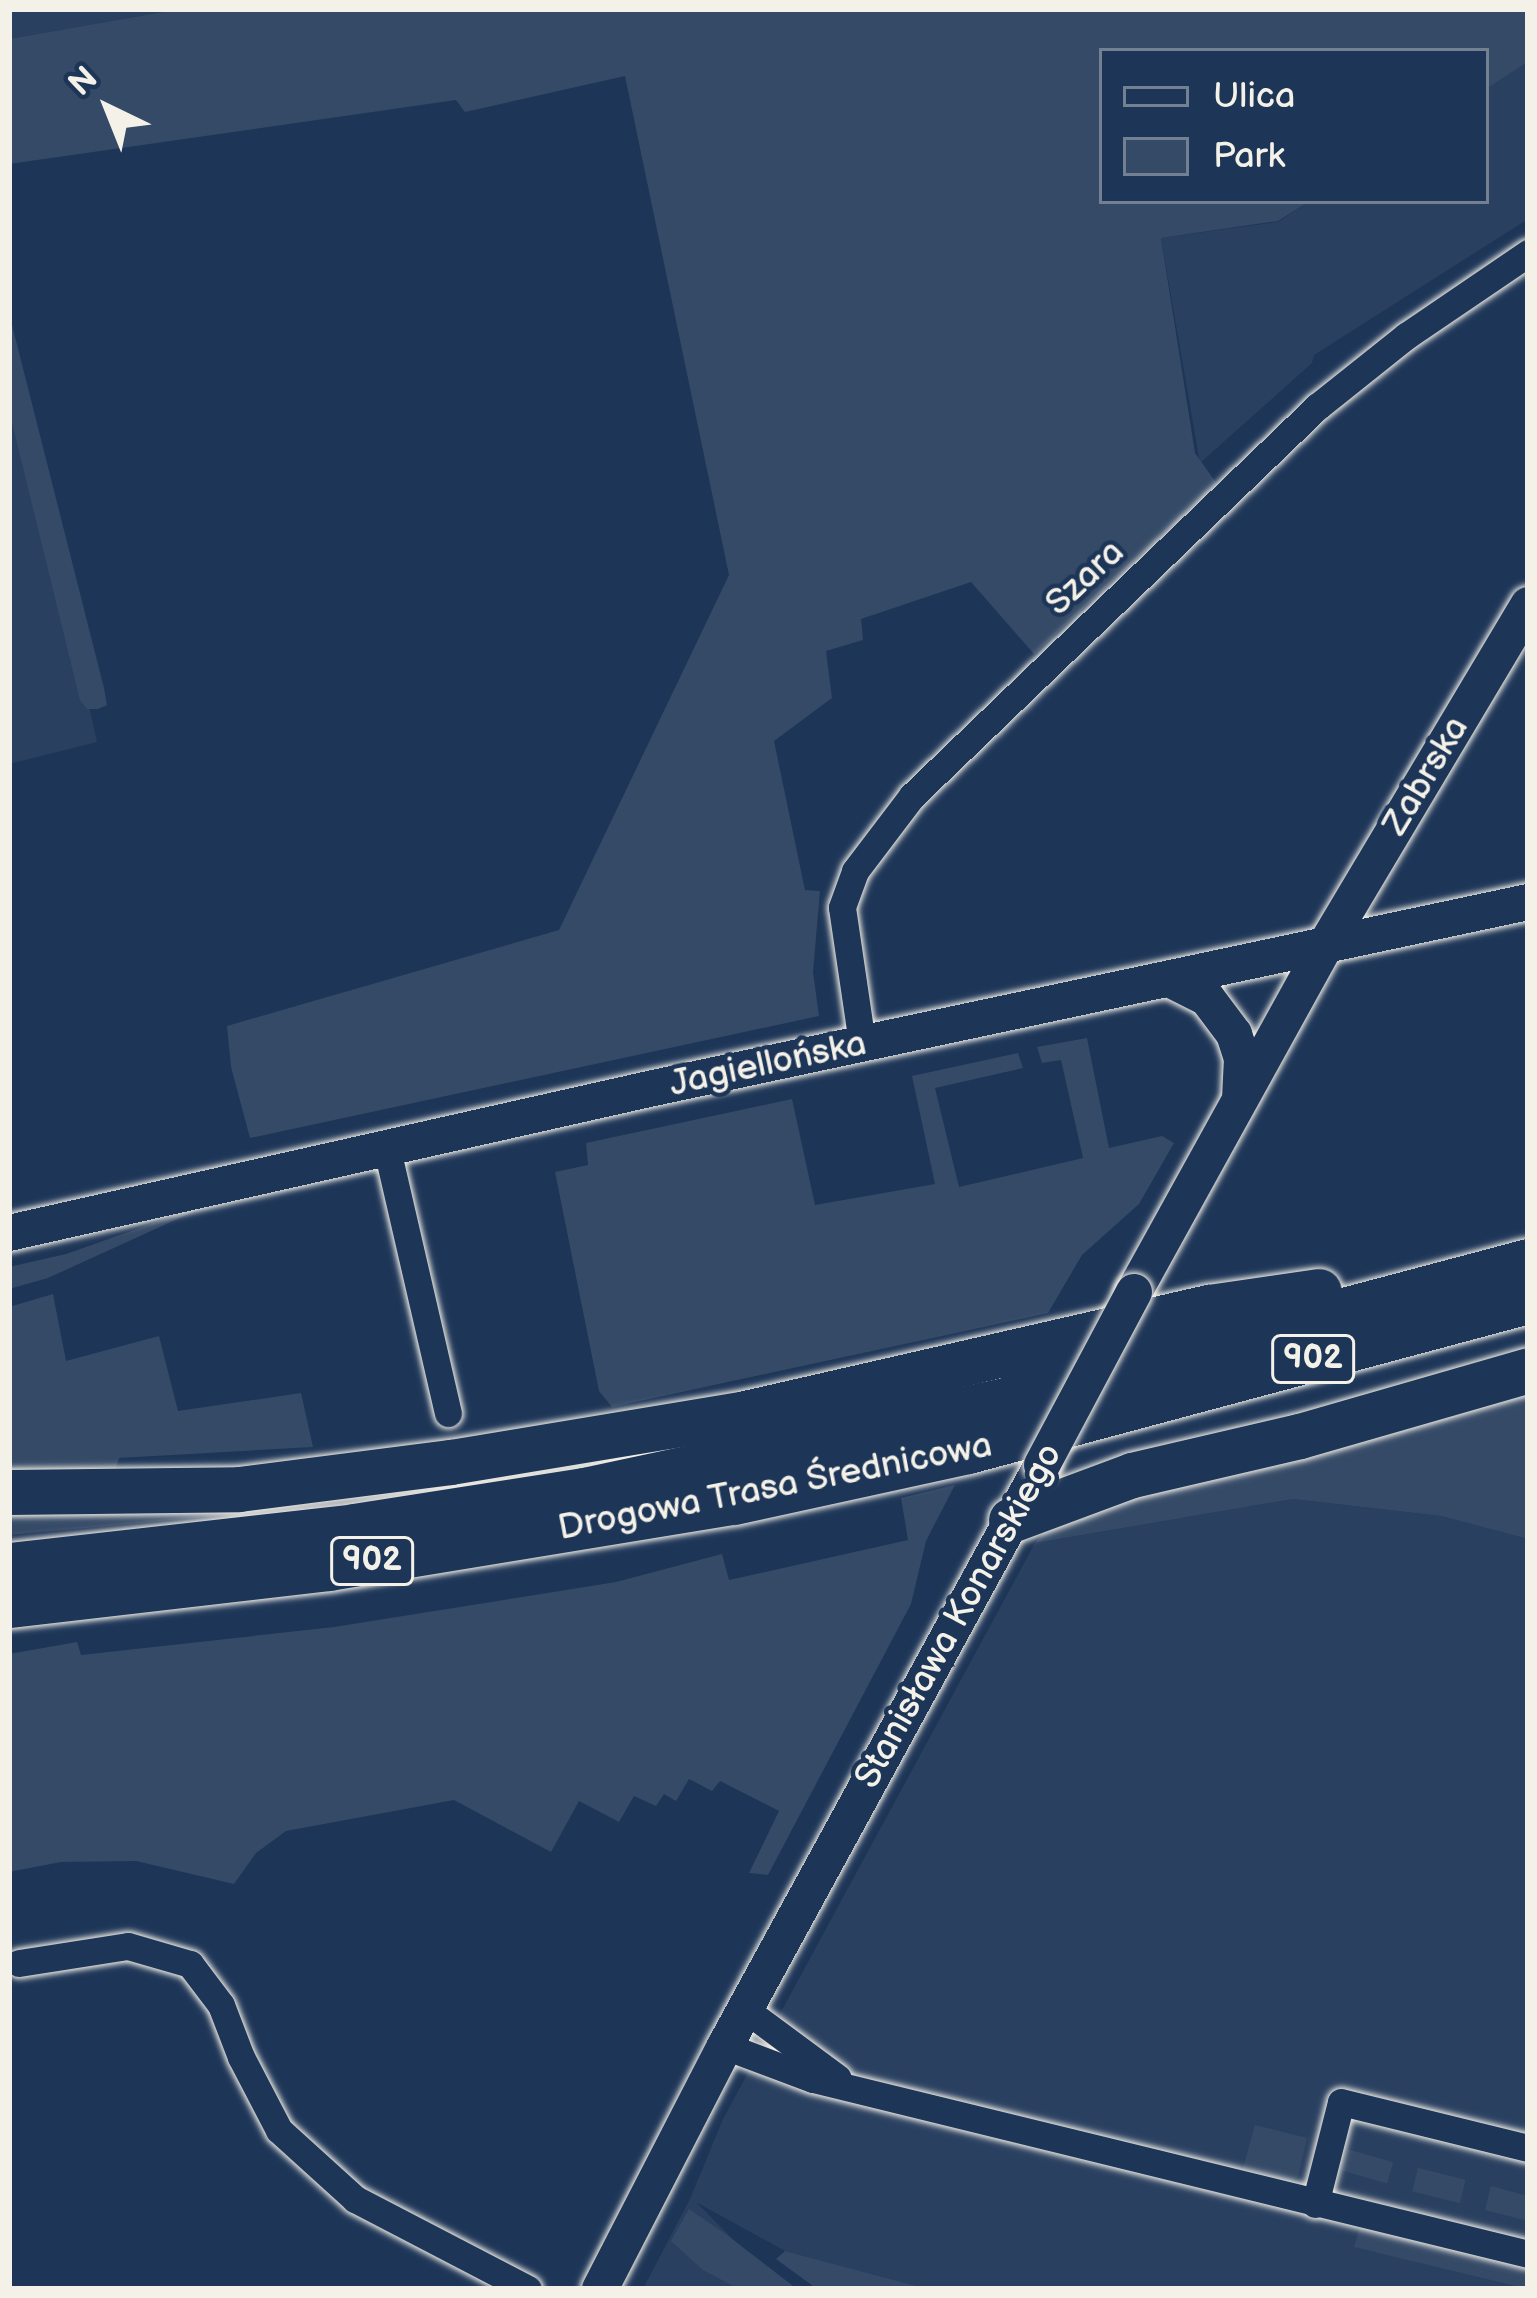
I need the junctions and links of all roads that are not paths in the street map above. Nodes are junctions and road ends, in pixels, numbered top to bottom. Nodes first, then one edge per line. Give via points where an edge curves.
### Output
1 (1528, 253) edge
2 (1528, 605) edge
3 (1528, 902) edge
4 (1325, 946) junction
5 (1171, 980) junction
6 (862, 1043) junction
7 (1239, 1106) junction
8 (387, 1149) junction
9 (9, 1232) edge
10 (1528, 1261) edge
11 (1528, 1301) edge
12 (1528, 1370) edge
13 (448, 1414) dead end
14 (1049, 1450) junction
15 (1132, 1474) junction
16 (9, 1492) edge
17 (1011, 1520) junction
18 (9, 1564) edge
19 (9, 1605) edge
20 (19, 1964) dead end
21 (746, 2009) junction
22 (725, 2046) junction
23 (857, 2089) junction
24 (1528, 2148) edge
25 (1315, 2204) junction
26 (1528, 2254) edge
27 (528, 2289) edge
28 (600, 2289) edge

1 - 6 street, Szara via 1317,407 912,796 854,871 842,907
2 - 4 street, Zabrska
3 - 4 street, Jagiellońska
4 - 5 street, Jagiellońska
4 - 7 street, Stanisława Konarskiego
5 - 6 street, Jagiellońska
5 - 7 street via 1208,998 1234,1034 1242,1058
6 - 8 street, Jagiellońska
7 - 14 street, Stanisława Konarskiego, bridge
8 - 9 street, Jagiellońska
8 - 13 street
10 - 16 main road via 1210,1307 741,1414 451,1462 239,1490
10 - 18 main road, Drogowa Trasa Średnicowa / 902 via 1004,1400 608,1486 354,1526
11 - 19 main road, Drogowa Trasa Średnicowa / 902 via 968,1451 734,1502 328,1568
12 - 15 main road
14 - 15 main road via 1077,1465
14 - 17 street, Stanisława Konarskiego
15 - 17 main road
17 - 21 street, Stanisława Konarskiego
20 - 27 street via 128,1946 190,1964 221,2005 279,2130 355,2199
21 - 22 street, Stanisława Konarskiego
21 - 23 street
22 - 23 street
22 - 28 street, Stanisława Konarskiego
23 - 25 street
24 - 25 street via 1341,2102
25 - 26 street

